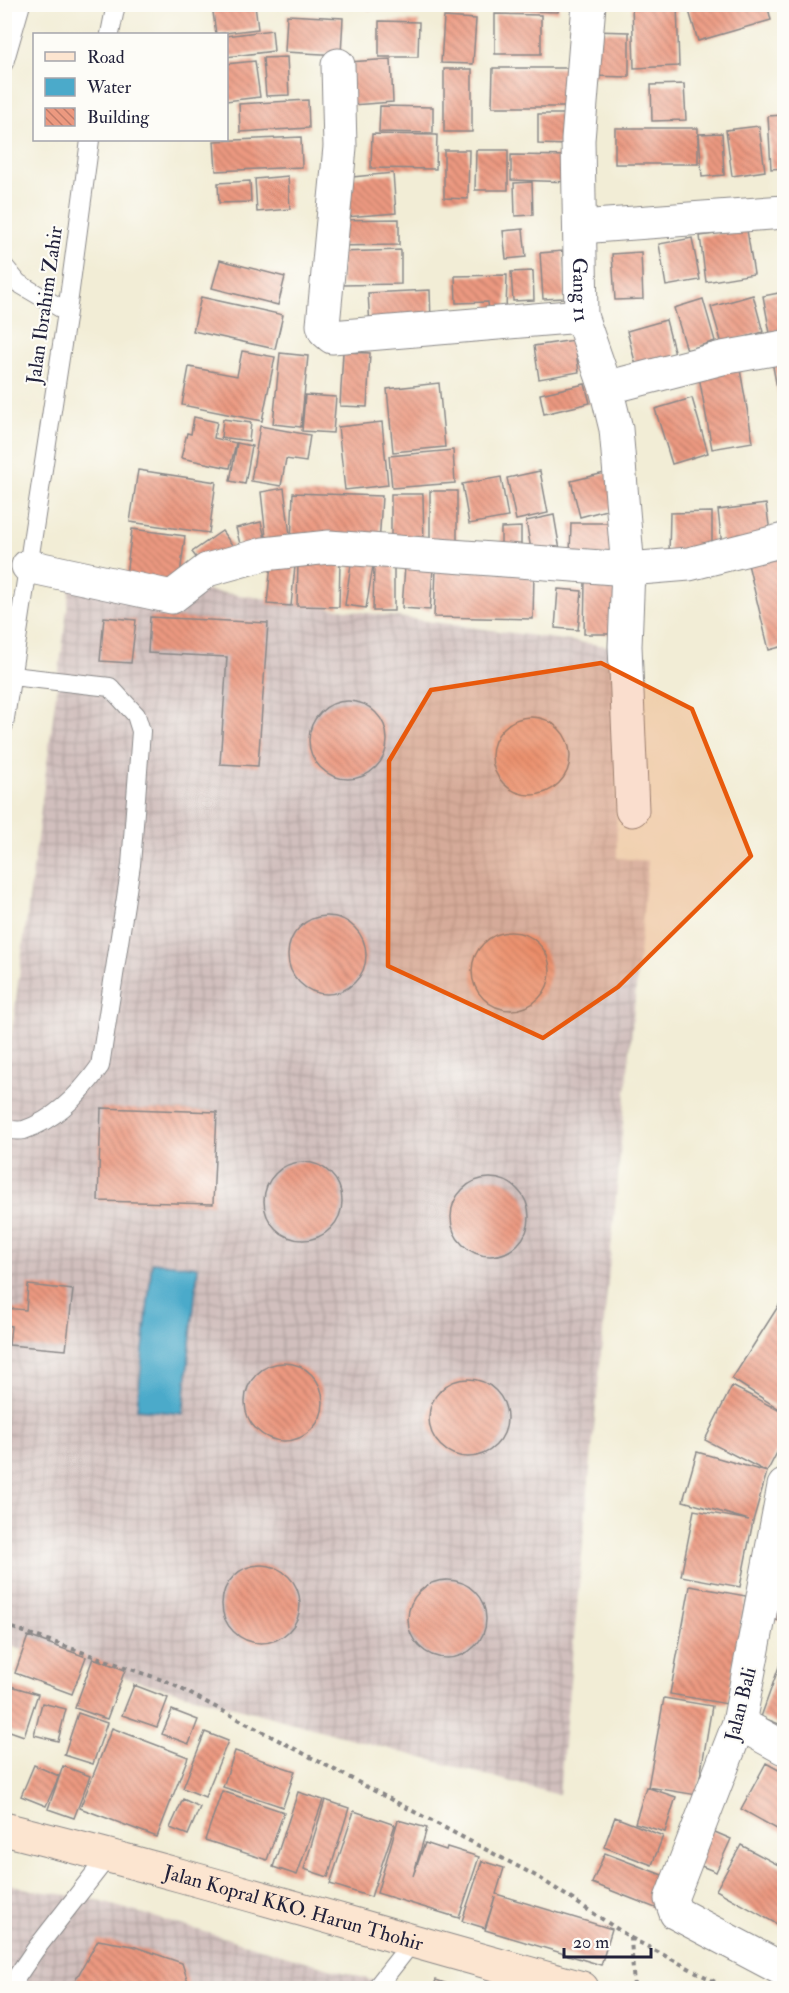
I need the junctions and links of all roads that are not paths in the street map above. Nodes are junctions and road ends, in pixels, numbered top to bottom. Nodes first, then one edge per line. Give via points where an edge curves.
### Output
1 (21, 4) edge
2 (116, 4) edge
3 (589, 4) edge
4 (110, 33) edge
5 (4, 63) edge
6 (338, 65) dead end
7 (90, 141) edge
8 (784, 212) edge
9 (580, 227) junction
10 (4, 266) edge
11 (66, 312) junction
12 (581, 316) junction
13 (784, 347) edge
14 (606, 388) junction
15 (784, 540) edge
16 (28, 566) junction
17 (628, 569) junction
18 (12, 676) junction
19 (4, 725) edge
20 (632, 810) dead end
21 (4, 1129) edge
22 (784, 1486) edge
23 (739, 1723) junction
24 (784, 1748) edge
25 (4, 1829) edge
26 (109, 1854) junction
27 (412, 1942) junction
28 (784, 1970) edge
29 (9, 1989) edge
30 (376, 1989) edge
31 (582, 1989) edge

1 - 5 lane
2 - 4 lane
3 - 9 street, Gang 11 via 578,140
6 - 12 street via 340,147 323,325 328,334
7 - 11 lane, Jalan Ibrahim Zahir
8 - 9 street
9 - 12 street, Gang 11
10 - 11 lane via 18,283
11 - 16 lane, Jalan Ibrahim Zahir
12 - 14 street, Gang 11
13 - 14 street via 722,358
14 - 17 street, Gang 11 via 616,429
15 - 17 street via 689,564
16 - 17 street via 172,597 207,570 264,554 329,547
16 - 18 lane, Jalan Ibrahim Zahir
17 - 20 street, Gang 11 via 625,646
18 - 19 lane, Jalan Ibrahim Zahir
18 - 21 lane via 110,687 136,715 141,731 131,865 100,1066 71,1102 47,1118 22,1131
22 - 23 street, Jalan Bali
23 - 24 street
23 - 28 street, Jalan Bali via 671,1899 676,1913
25 - 26 main road, Jalan Kopral KKO. Harun Thohir
26 - 27 main road, Jalan Kopral KKO. Harun Thohir
26 - 29 lane
27 - 30 lane
27 - 31 main road, Jalan Kopral KKO. Harun Thohir

